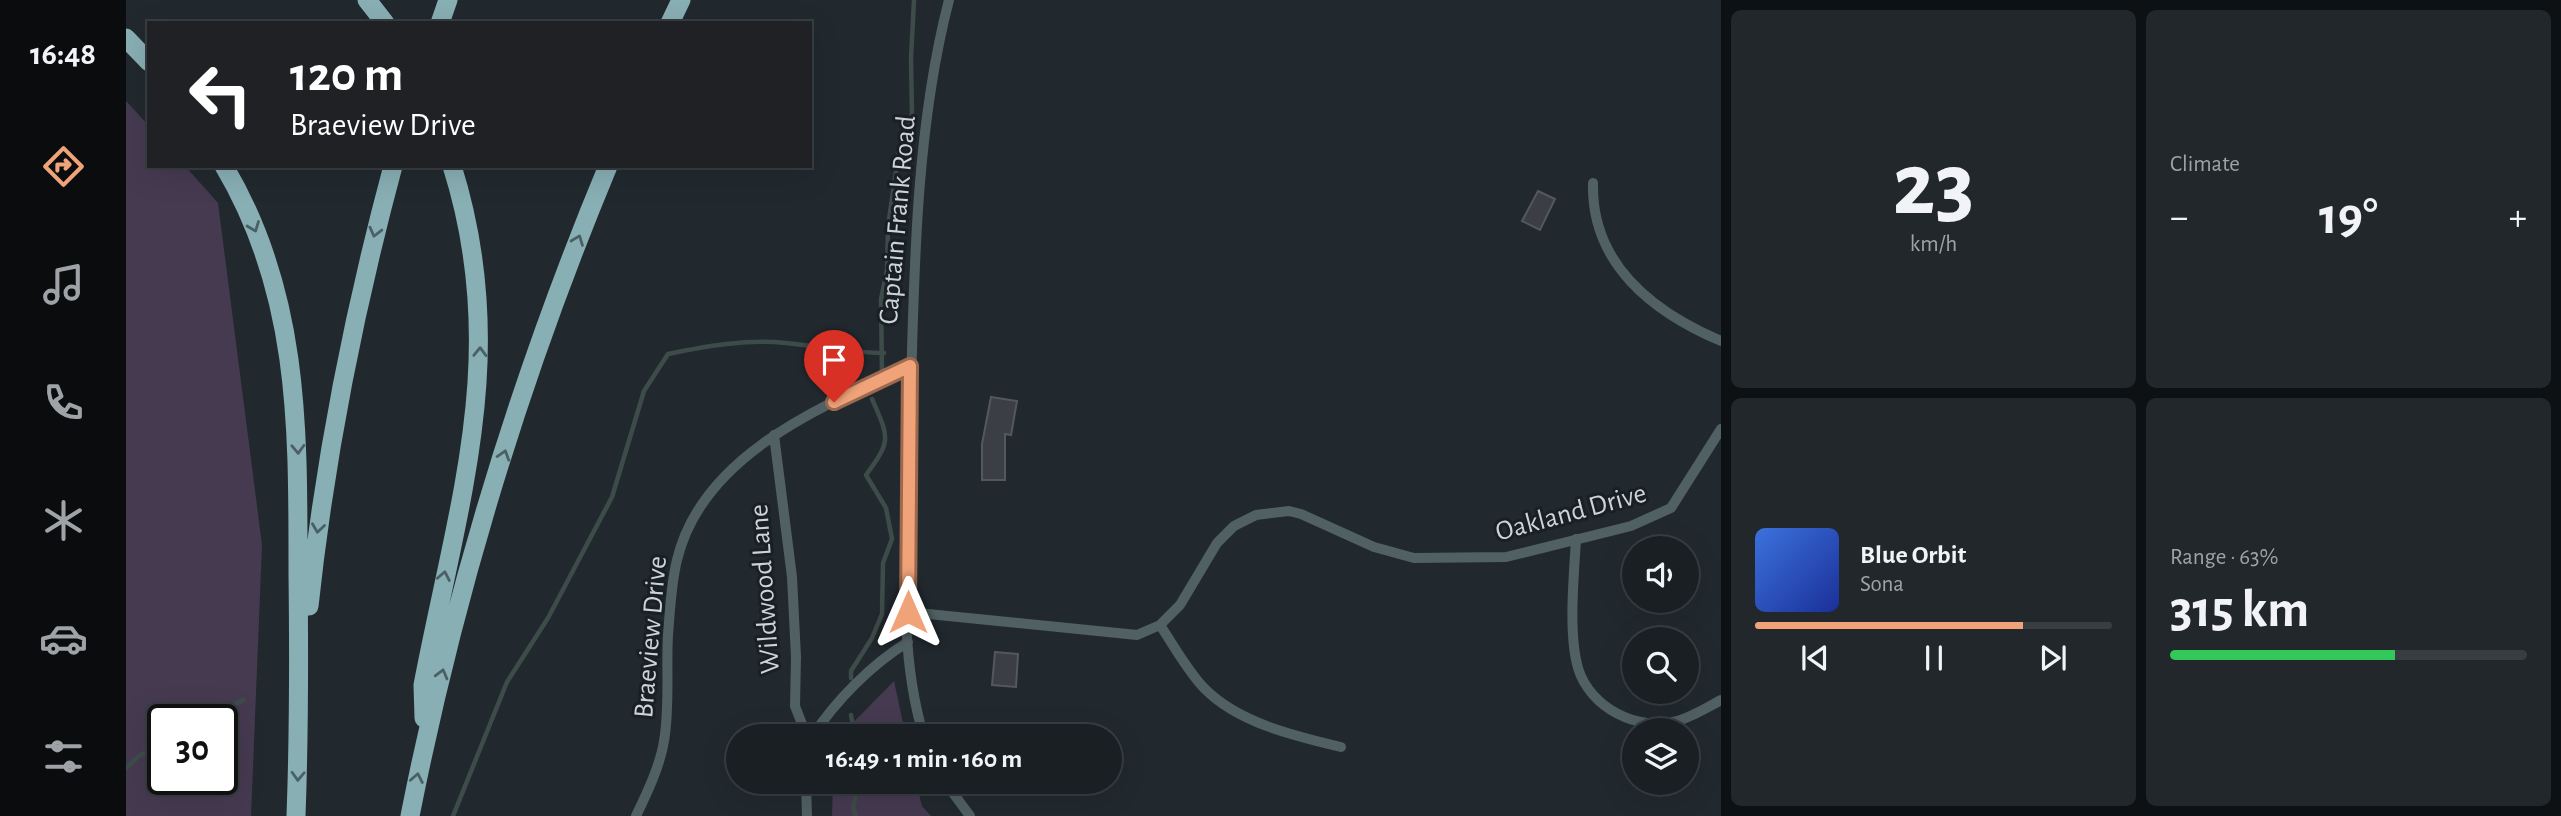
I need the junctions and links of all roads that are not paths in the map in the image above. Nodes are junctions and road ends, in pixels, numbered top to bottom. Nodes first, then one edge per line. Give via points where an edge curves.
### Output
1 (368, 0) edge
2 (681, 0) edge
3 (949, 0) edge
4 (384, 21) edge
5 (671, 21) edge
6 (126, 38) edge
7 (147, 60) edge
8 (225, 168) edge
9 (392, 168) edge
10 (453, 168) edge
11 (606, 168) edge
12 (1593, 183) dead end
13 (1721, 341) edge
14 (910, 366) junction
15 (1721, 429) edge
16 (774, 435) junction
17 (1576, 539) junction
18 (908, 612) junction
19 (1160, 625) junction
20 (908, 642) junction
21 (1721, 700) edge
22 (804, 724) edge
23 (820, 724) edge
24 (921, 724) edge
25 (299, 736) junction
26 (425, 740) junction
27 (1341, 747) dead end
28 (806, 794) edge
29 (954, 794) edge
30 (296, 816) edge
31 (410, 816) edge
32 (636, 816) edge
33 (807, 816) edge
34 (970, 816) edge

1 - 4 highway
2 - 5 highway
3 - 14 street, Captain Frank Road via 928,127
6 - 7 highway
8 -> 25 highway via 254,225 284,320 293,368 299,466
9 -> 25 highway via 351,332 330,445 316,539
26 -> 10 highway via 423,685 470,458 480,375 478,289
26 -> 11 highway via 470,565 513,425
12 - 13 street via 1594,217 1615,262 1638,290 1671,317
14 - 16 street, Braeview Drive
14 - 18 street, Captain Frank Road
15 - 17 street, Oakland Drive via 1671,508 1645,521
16 - 22 street, Wildwood Lane via 792,577 795,706
16 - 32 street, Braeview Drive via 743,458 722,482 683,541 676,561 668,637 664,743
17 - 19 street, Oakland Drive via 1506,557 1426,560 1374,547 1301,513 1266,512 1225,533 1180,605
17 - 21 street via 1576,655 1592,695 1623,716 1656,724 1680,720
18 - 19 street via 1123,635 1137,635
18 - 20 street, Captain Frank Road
19 - 27 street via 1196,678 1221,703 1266,724
20 - 23 street via 892,651
20 - 24 street, Captain Frank Road
25 -> 30 highway
31 -> 26 highway
28 - 33 street
29 - 34 street

